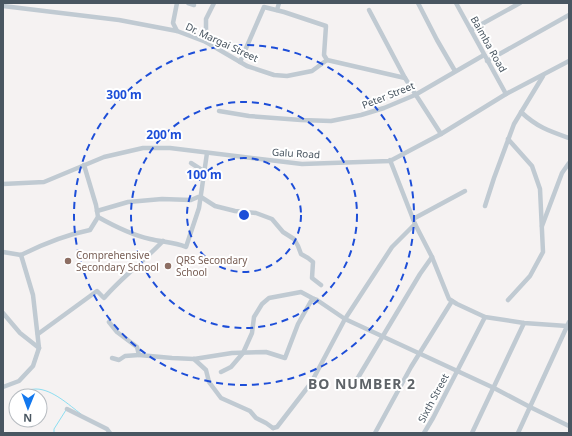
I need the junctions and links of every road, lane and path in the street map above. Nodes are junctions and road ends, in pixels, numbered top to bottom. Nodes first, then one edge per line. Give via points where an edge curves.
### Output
1 (177, 3) edge
2 (188, 3) edge
3 (214, 3) edge
4 (279, 3) edge
5 (418, 3) edge
6 (456, 3) edge
7 (520, 3) edge
8 (194, 5) dead end
9 (3, 6) edge
10 (23, 6) edge
11 (277, 10) junction
12 (369, 10) dead end
13 (569, 15) edge
14 (471, 30) junction
15 (178, 31) junction
16 (206, 42) junction
17 (484, 55) junction
18 (327, 60) junction
19 (487, 61) junction
20 (568, 61) edge
21 (240, 62) junction
22 (569, 68) edge
23 (456, 71) junction
24 (544, 74) junction
25 (405, 78) junction
26 (415, 94) junction
27 (506, 94) junction
28 (219, 111) dead end
29 (521, 112) junction
30 (441, 134) junction
31 (569, 138) edge
32 (508, 139) junction
33 (207, 153) junction
34 (390, 161) junction
35 (191, 163) dead end
36 (569, 163) edge
37 (84, 165) junction
38 (205, 172) junction
39 (3, 184) edge
40 (465, 190) dead end
41 (201, 198) junction
42 (485, 206) dead end
43 (97, 211) junction
44 (98, 218) junction
45 (414, 221) junction
46 (542, 227) junction
47 (163, 241) junction
48 (3, 252) edge
49 (21, 255) junction
50 (432, 257) junction
51 (321, 285) dead end
52 (314, 299) junction
53 (508, 300) dead end
54 (452, 301) junction
55 (3, 313) edge
56 (485, 317) junction
57 (345, 318) junction
58 (109, 322) dead end
59 (524, 323) junction
60 (568, 324) edge
61 (38, 334) junction
62 (384, 336) junction
63 (39, 348) junction
64 (243, 353) junction
65 (420, 353) junction
66 (139, 355) junction
67 (112, 358) dead end
68 (194, 358) junction
69 (457, 371) junction
70 (221, 372) dead end
71 (353, 386) dead end
72 (3, 387) edge
73 (494, 388) junction
74 (530, 407) junction
75 (67, 409) dead end
76 (569, 426) edge
77 (272, 430) edge
78 (110, 433) edge
79 (375, 433) edge
80 (424, 433) edge
81 (472, 433) edge
82 (518, 433) edge

1 - 15 street via 173,23
2 - 8 street
3 - 16 street via 206,19
4 - 11 street
5 - 23 street
6 - 14 street, Baimba Road
7 - 14 street
9 - 10 street, Dr. Margai Street
10 - 15 street, Dr. Margai Street
11 - 18 street via 326,26 324,55
11 - 21 street via 264,7
12 - 25 street
13 - 19 street
14 - 17 street, Baimba Road
15 - 16 street, Dr. Margai Street
16 - 21 street, Dr. Margai Street
17 - 19 street, Baimba Road
17 - 23 street, Peter Street
18 - 21 street, Dr. Margai Street via 312,71 287,76 274,75
18 - 25 street
19 - 27 street, Baimba Road
20 - 22 street
20 - 24 street, Galu Road
23 - 26 street, Peter Street
24 - 27 street, Galu Road
24 - 29 street
25 - 26 street
26 - 28 street, Peter Street via 376,111 331,121
26 - 30 street
27 - 30 street, Galu Road
29 - 31 street via 541,128
29 - 32 street
30 - 34 street, Galu Road
32 - 42 street
32 - 46 street via 532,166 540,189
33 - 34 street, Galu Road via 302,164
33 - 37 street, Galu Road via 170,148 143,148 104,157
33 - 38 street
34 - 45 street
35 - 38 street
36 - 46 street via 562,173
37 - 39 street, Galu Road via 44,182
37 - 43 street
38 - 41 street
40 - 45 street
41 - 43 street via 128,202
41 - 47 street via 186,247
41 - 51 street via 215,206 256,213 272,219 283,232 294,239 301,254 313,262 312,278
43 - 44 street
44 - 47 street via 148,239
44 - 49 street via 90,230 72,234
45 - 50 street
45 - 57 street via 392,247
46 - 53 street via 543,252 530,276
47 - 61 street via 115,284 104,298 97,292
48 - 49 street
49 - 61 street via 33,295
50 - 54 street
50 - 62 street
52 - 57 street
52 - 64 street via 298,324 285,358 266,352
52 - 64 street via 301,292 270,298 262,304 254,317 252,333
54 - 56 street
54 - 65 street
55 - 63 street via 20,333
56 - 59 street
56 - 69 street, Sixth Street
57 - 62 street
57 - 77 street via 311,383
58 - 66 street via 117,332 137,347
59 - 60 street
59 - 73 street
60 - 74 street
61 - 63 street
62 - 65 street
62 - 71 street
63 - 72 street via 33,366 19,381
64 - 68 street
64 - 70 street via 231,367
65 - 69 street
65 - 79 street
66 - 67 street via 126,356 120,360
66 - 68 street
68 - 77 street via 206,370 209,382 221,398 250,411 256,418 266,422
69 - 73 street
69 - 80 street, Sixth Street
73 - 74 street
73 - 81 street
74 - 76 street
74 - 82 street
75 - 78 street

